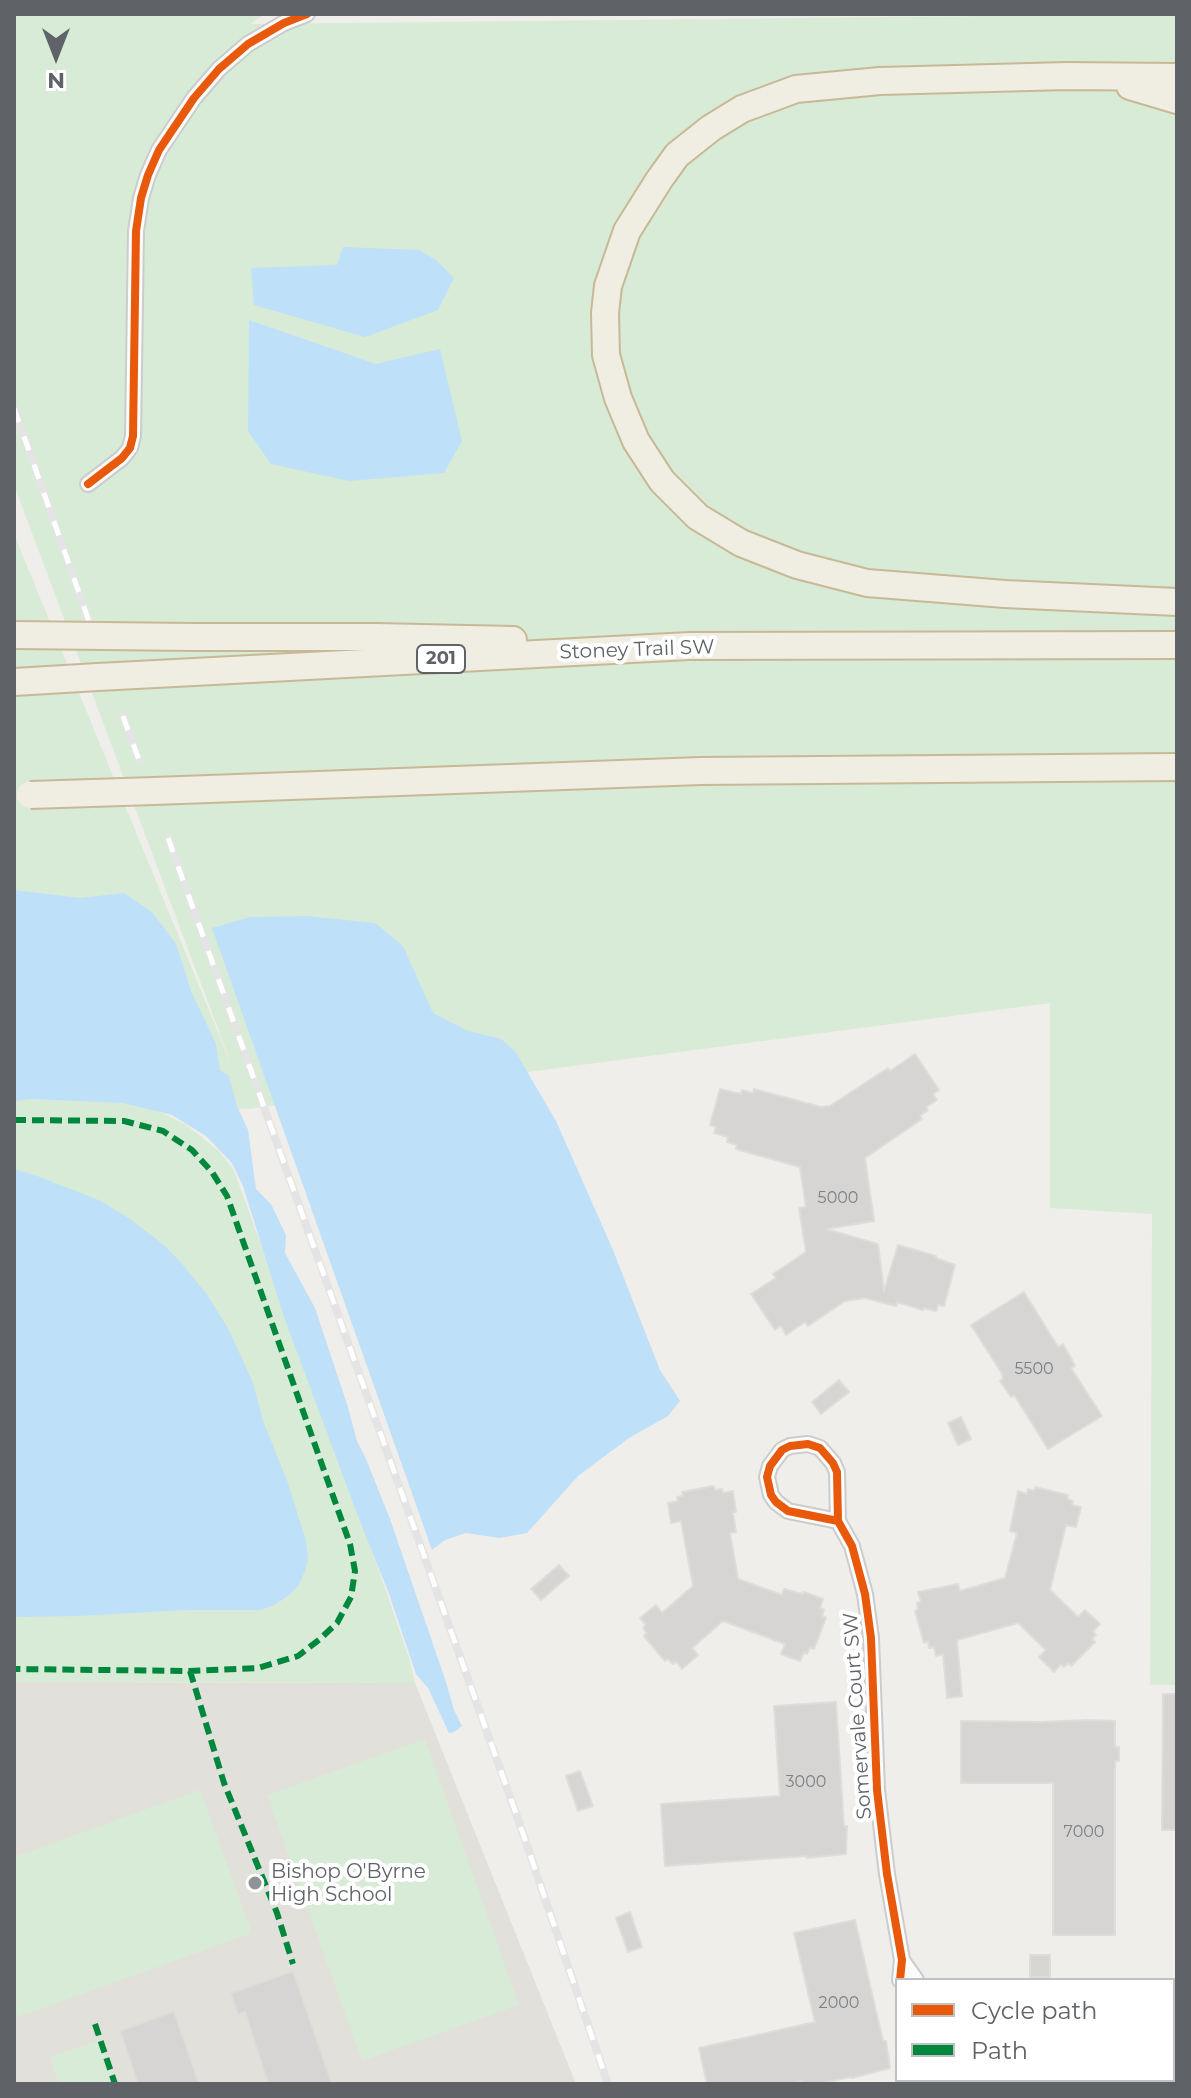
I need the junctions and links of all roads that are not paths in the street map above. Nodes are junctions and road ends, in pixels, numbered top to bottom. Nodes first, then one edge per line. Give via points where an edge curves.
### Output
1 (307, 14) edge
2 (1067, 76) junction
3 (1177, 77) edge
4 (1177, 100) edge
5 (88, 484) dead end
6 (1177, 602) edge
7 (14, 635) edge
8 (1177, 645) edge
9 (689, 646) junction
10 (14, 682) edge
11 (1177, 767) edge
12 (22, 796) edge
13 (838, 1521) junction
14 (902, 1960) junction
15 (900, 1978) edge
16 (915, 1978) edge

1 - 5 street via 248,44 219,69 153,163 136,231 133,436 122,458
2 - 3 highway
2 - 4 highway
2 - 6 highway via 796,89 731,115 677,155 627,231 608,286 606,355 636,441 662,481 698,517 741,543 797,565 867,583
7 - 9 highway, bridge
8 - 9 highway, Stoney Trail SW / 201
9 - 10 highway, Stoney Trail SW / 201, bridge
11 - 12 highway, bridge via 701,771
13 - 13 street, Somervale Court SW via 833,1463 820,1448 808,1444 782,1450 767,1477 776,1502 788,1511
13 - 14 street, Somervale Court SW via 857,1560 868,1615 877,1790
14 - 15 street, Somervale Court SW
14 - 16 street, Somervale Court SW

